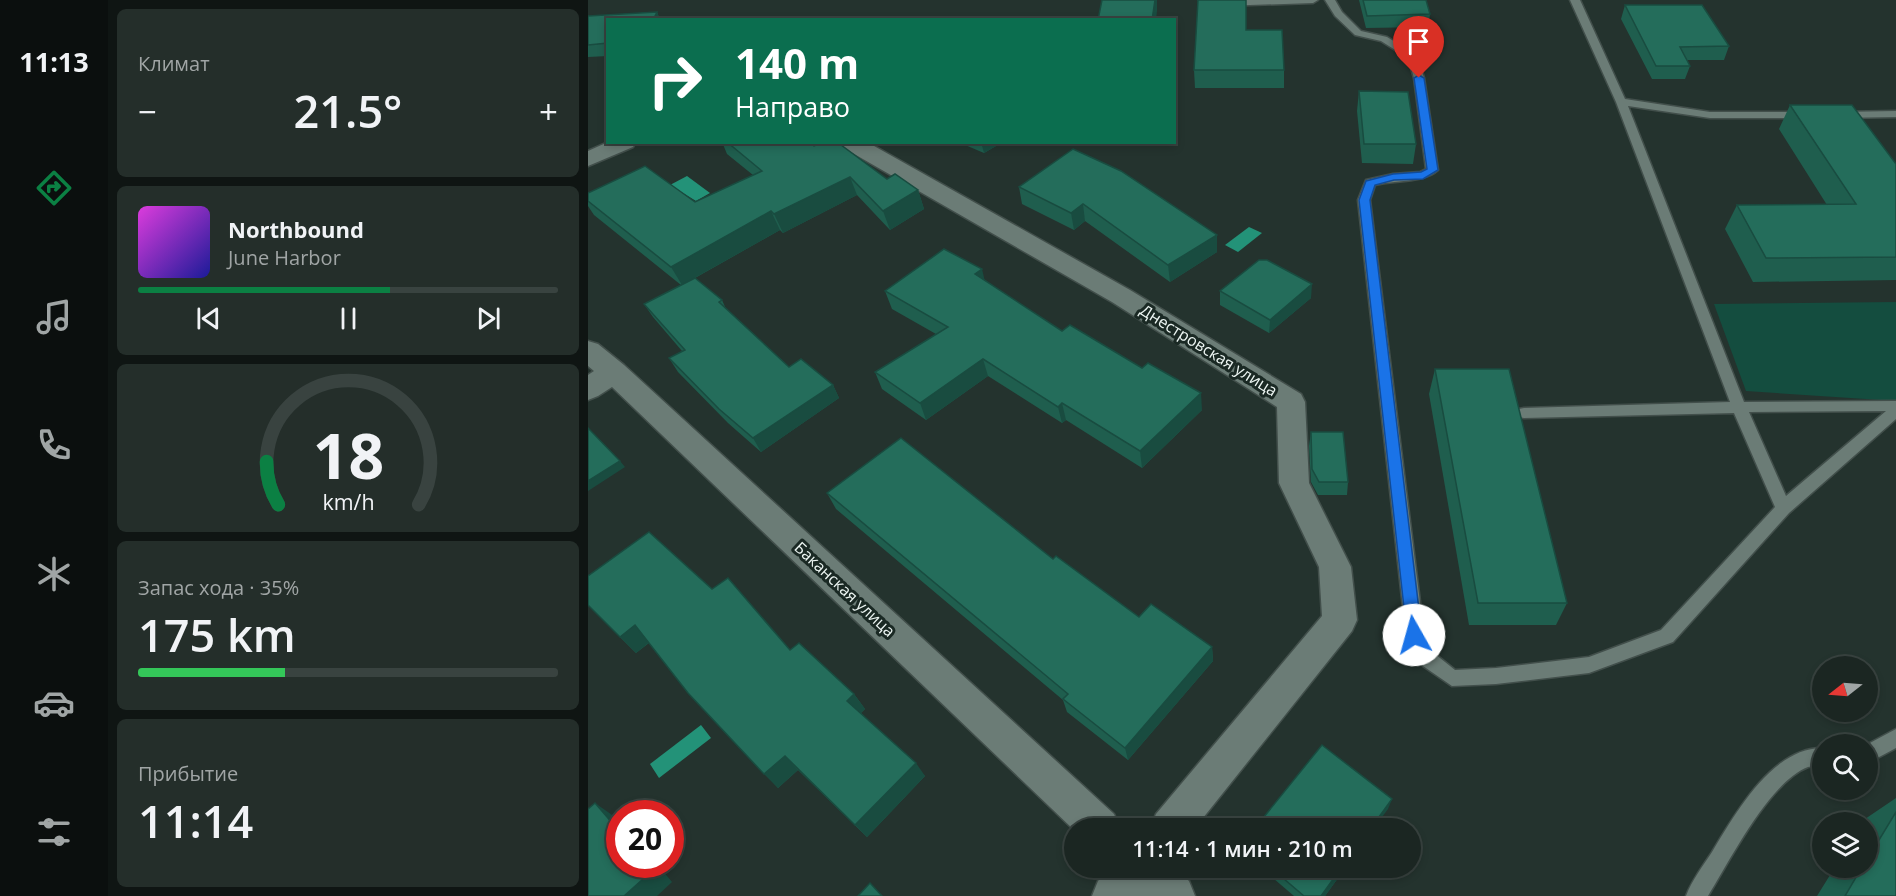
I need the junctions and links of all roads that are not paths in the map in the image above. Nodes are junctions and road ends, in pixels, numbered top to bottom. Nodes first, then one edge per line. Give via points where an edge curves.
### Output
1 (1204, 0) edge
2 (1313, 0) edge
3 (1330, 0) edge
4 (1575, 0) edge
5 (1621, 102) junction
6 (1896, 114) edge
7 (621, 144) edge
8 (854, 144) edge
9 (588, 159) edge
10 (588, 351) edge
11 (601, 381) edge
12 (1896, 406) edge
13 (1739, 407) junction
14 (1896, 411) edge
15 (1524, 412) dead end
16 (1783, 508) junction
17 (1896, 738) edge
18 (1878, 748) edge
19 (1812, 758) edge
20 (1089, 818) edge
21 (1178, 818) edge
22 (1129, 878) edge
23 (1152, 878) edge
24 (1113, 896) edge
25 (1174, 896) edge
26 (1696, 896) edge

1 - 2 lane
3 - 16 lane via 1358,33 1384,39 1413,57 1432,158 1432,170 1423,176 1370,183 1364,200 1414,635 1429,660 1452,678 1496,676 1589,665 1667,636
4 - 5 lane
5 - 6 lane via 1710,115
5 - 13 lane
7 - 9 street
8 - 21 street, Днестровская улица via 1121,296 1291,402 1294,483 1335,567 1340,620
10 - 11 street, Баканская улица
11 - 20 street, Баканская улица
12 - 13 lane
13 - 15 lane
13 - 16 lane
14 - 16 lane
17 - 18 lane
19 - 26 lane via 1787,771 1760,796
22 - 24 street
23 - 25 street

